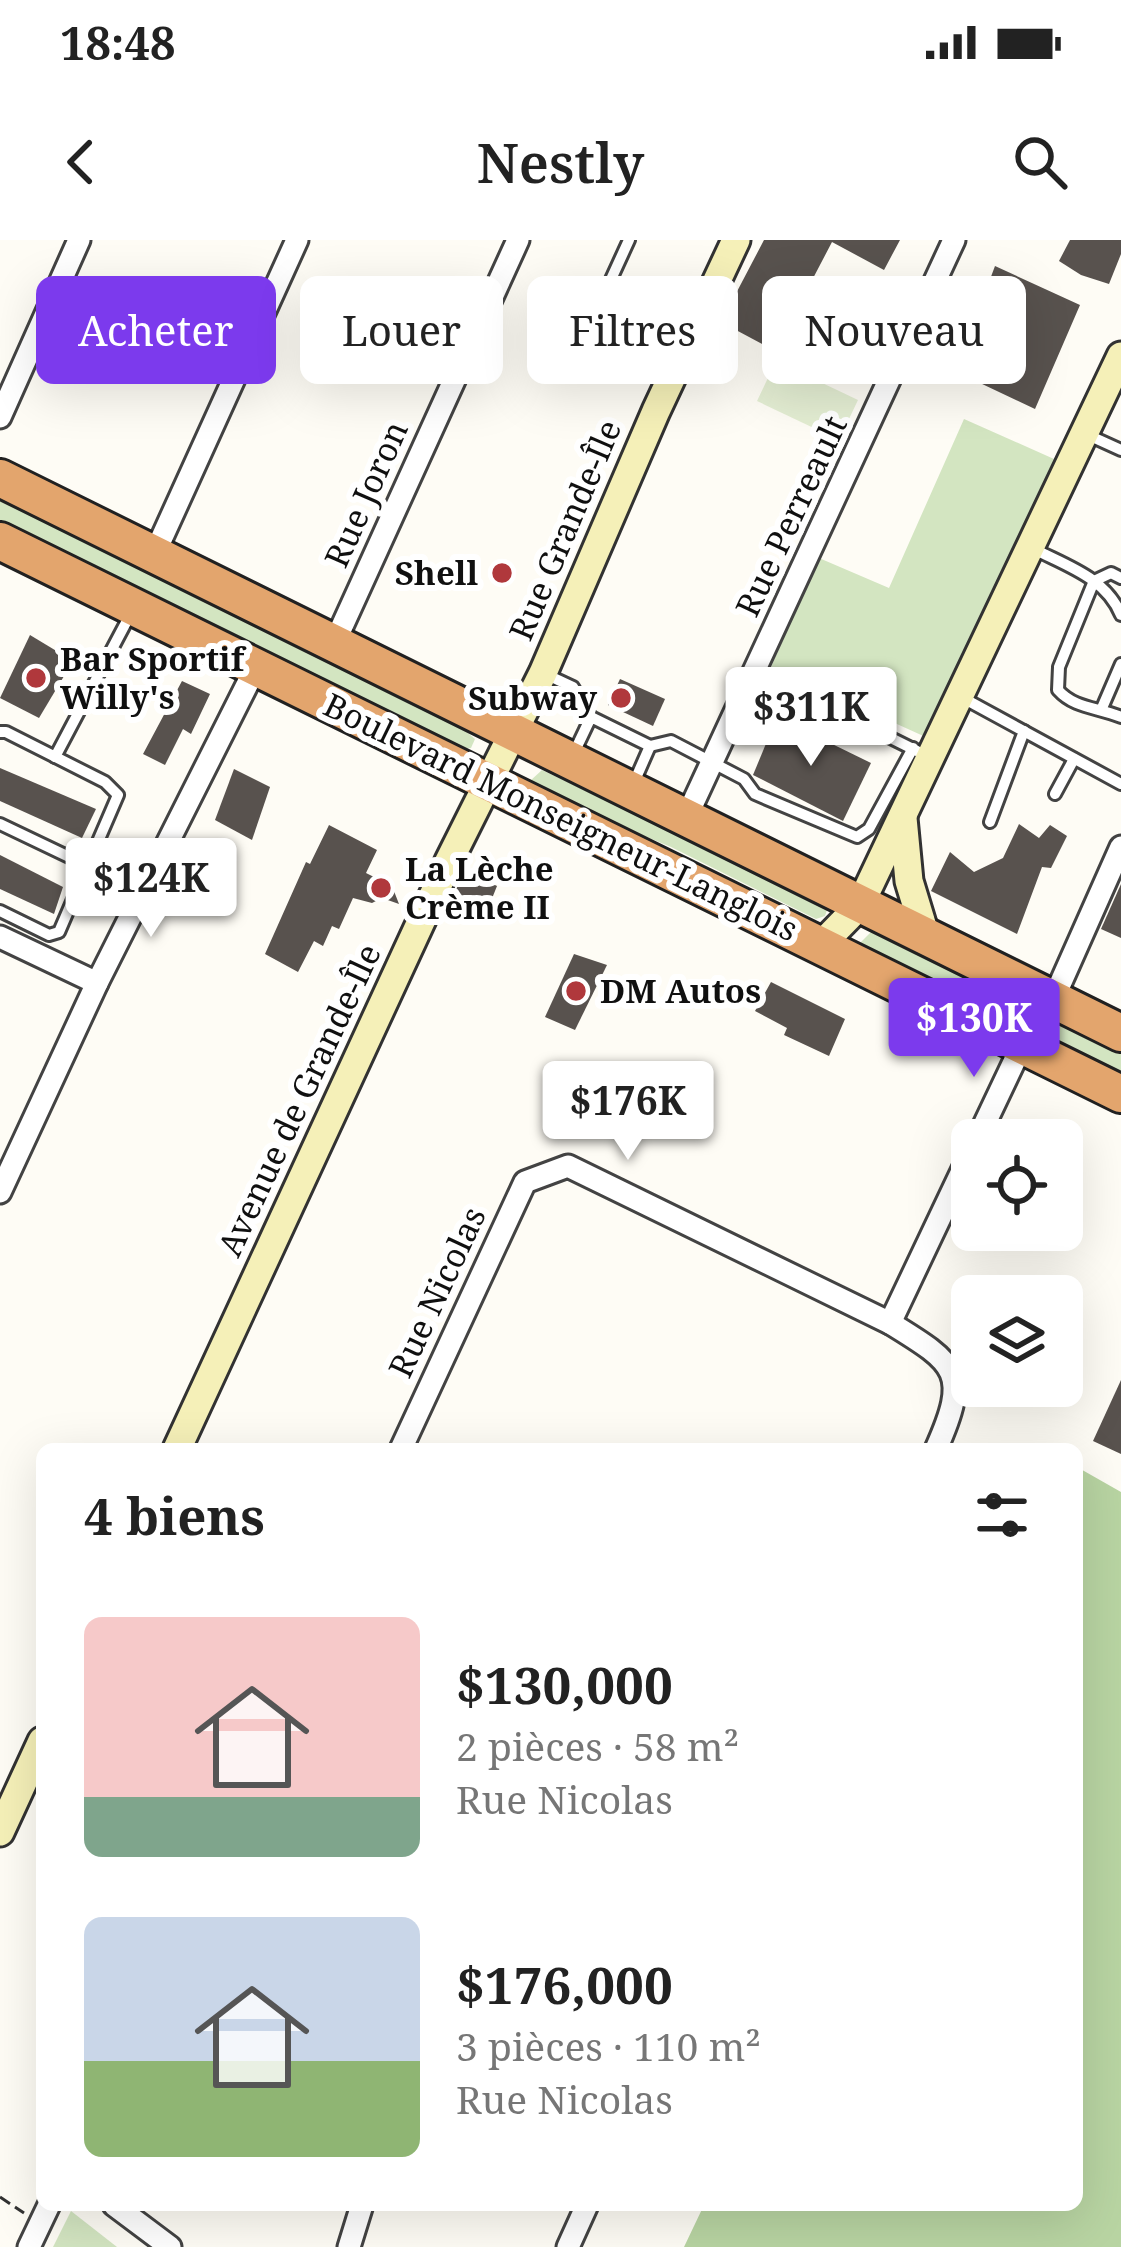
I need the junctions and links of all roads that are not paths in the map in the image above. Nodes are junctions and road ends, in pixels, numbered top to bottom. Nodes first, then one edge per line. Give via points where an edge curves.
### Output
1 (79, 240) edge
2 (297, 240) edge
3 (518, 240) edge
4 (629, 240) edge
5 (736, 240) edge
6 (954, 240) edge
7 (613, 276) edge
8 (1121, 356) edge
9 (0, 417) edge
10 (1085, 433) junction
11 (1121, 450) edge
12 (0, 478) edge
13 (0, 541) edge
14 (1031, 547) junction
15 (154, 555) junction
16 (1121, 578) edge
17 (1094, 581) junction
18 (134, 607) junction
19 (1121, 615) edge
20 (334, 644) junction
21 (1121, 664) edge
22 (256, 667) junction
23 (756, 671) junction
24 (543, 673) junction
25 (960, 696) junction
26 (1102, 708) junction
27 (591, 717) junction
28 (1121, 717) edge
29 (1024, 731) junction
30 (0, 732) edge
31 (514, 732) junction
32 (650, 746) junction
33 (922, 753) junction
34 (55, 758) junction
35 (1074, 759) junction
36 (570, 760) junction
37 (712, 761) junction
38 (487, 781) junction
39 (1121, 784) edge
40 (630, 790) junction
41 (1055, 794) dead end
42 (686, 818) junction
43 (903, 818) junction
44 (989, 822) dead end
45 (0, 824) edge
46 (1121, 847) edge
47 (88, 866) junction
48 (860, 904) junction
49 (0, 911) edge
50 (0, 937) edge
51 (926, 937) junction
52 (821, 945) junction
53 (98, 983) junction
54 (1053, 1000) junction
55 (1121, 1033) edge
56 (1022, 1045) junction
57 (1121, 1094) edge
58 (987, 1119) edge
59 (0, 1192) edge
60 (951, 1194) edge
61 (890, 1323) junction
62 (180, 1443) edge
63 (403, 1443) edge
64 (939, 1443) edge
65 (36, 1755) edge
66 (0, 1832) edge
67 (122, 2211) edge
68 (361, 2211) edge
69 (584, 2211) edge
70 (44, 2215) edge
71 (354, 2245) edge
72 (29, 2247) edge
73 (170, 2247) edge
74 (568, 2247) edge

1 - 9 street
2 - 15 street
3 - 20 street, Rue Joron
4 - 7 lane
5 - 24 main road, Rue Grande-Île
6 - 23 street, Rue Perreault
8 - 10 main road
10 - 11 lane
10 - 14 main road
12 - 15 highway, Boulevard Monseigneur-Langlois
13 - 18 highway, Boulevard Monseigneur-Langlois
14 - 17 lane
14 - 25 main road
15 - 20 highway, Boulevard Monseigneur-Langlois
16 - 17 lane via 1111,573
17 - 19 lane
17 - 26 lane via 1059,667 1058,690 1070,704
18 - 22 highway, Boulevard Monseigneur-Langlois
18 - 34 lane
20 - 31 highway, Boulevard Monseigneur-Langlois
21 - 26 lane
22 - 38 highway, Boulevard Monseigneur-Langlois
22 - 53 street
23 - 33 lane
23 - 37 street, Rue Perreault
24 - 27 lane via 574,687
24 - 31 main road, Rue Grande-Île
25 - 29 lane
25 - 33 main road
26 - 28 lane
27 - 32 lane
27 - 36 lane
29 - 35 lane
29 - 44 lane
30 - 34 lane
31 - 36 highway, Boulevard Monseigneur-Langlois
31 - 38 main road, Rue Grande-Île
32 - 37 lane via 671,742
32 - 40 lane
33 - 37 lane via 857,837 754,794
33 - 43 main road
34 - 47 lane via 118,795
35 - 39 lane
35 - 41 lane
36 - 40 highway, Boulevard Monseigneur-Langlois
37 - 42 street, Rue Perreault
38 - 52 highway, Boulevard Monseigneur-Langlois
38 - 62 main road, Avenue de Grande-Île
40 - 42 highway, Boulevard Monseigneur-Langlois
42 - 48 highway, Boulevard Monseigneur-Langlois
43 - 48 main road
43 - 51 main road
45 - 47 lane
46 - 54 street
47 - 49 lane via 54,936
48 - 51 highway, Boulevard Monseigneur-Langlois
48 - 52 main road
50 - 53 street
51 - 54 highway, Boulevard Monseigneur-Langlois
52 - 56 highway, Boulevard Monseigneur-Langlois
53 - 59 street
54 - 55 highway, Boulevard Monseigneur-Langlois
56 - 57 highway, Boulevard Monseigneur-Langlois
56 - 58 street
60 - 61 street
61 - 63 street, Rue Nicolas via 568,1166 525,1181
61 - 64 street, Rue Nicolas via 950,1370 957,1391
65 - 66 main road
67 - 73 street
68 - 71 street
69 - 74 street
70 - 72 street

